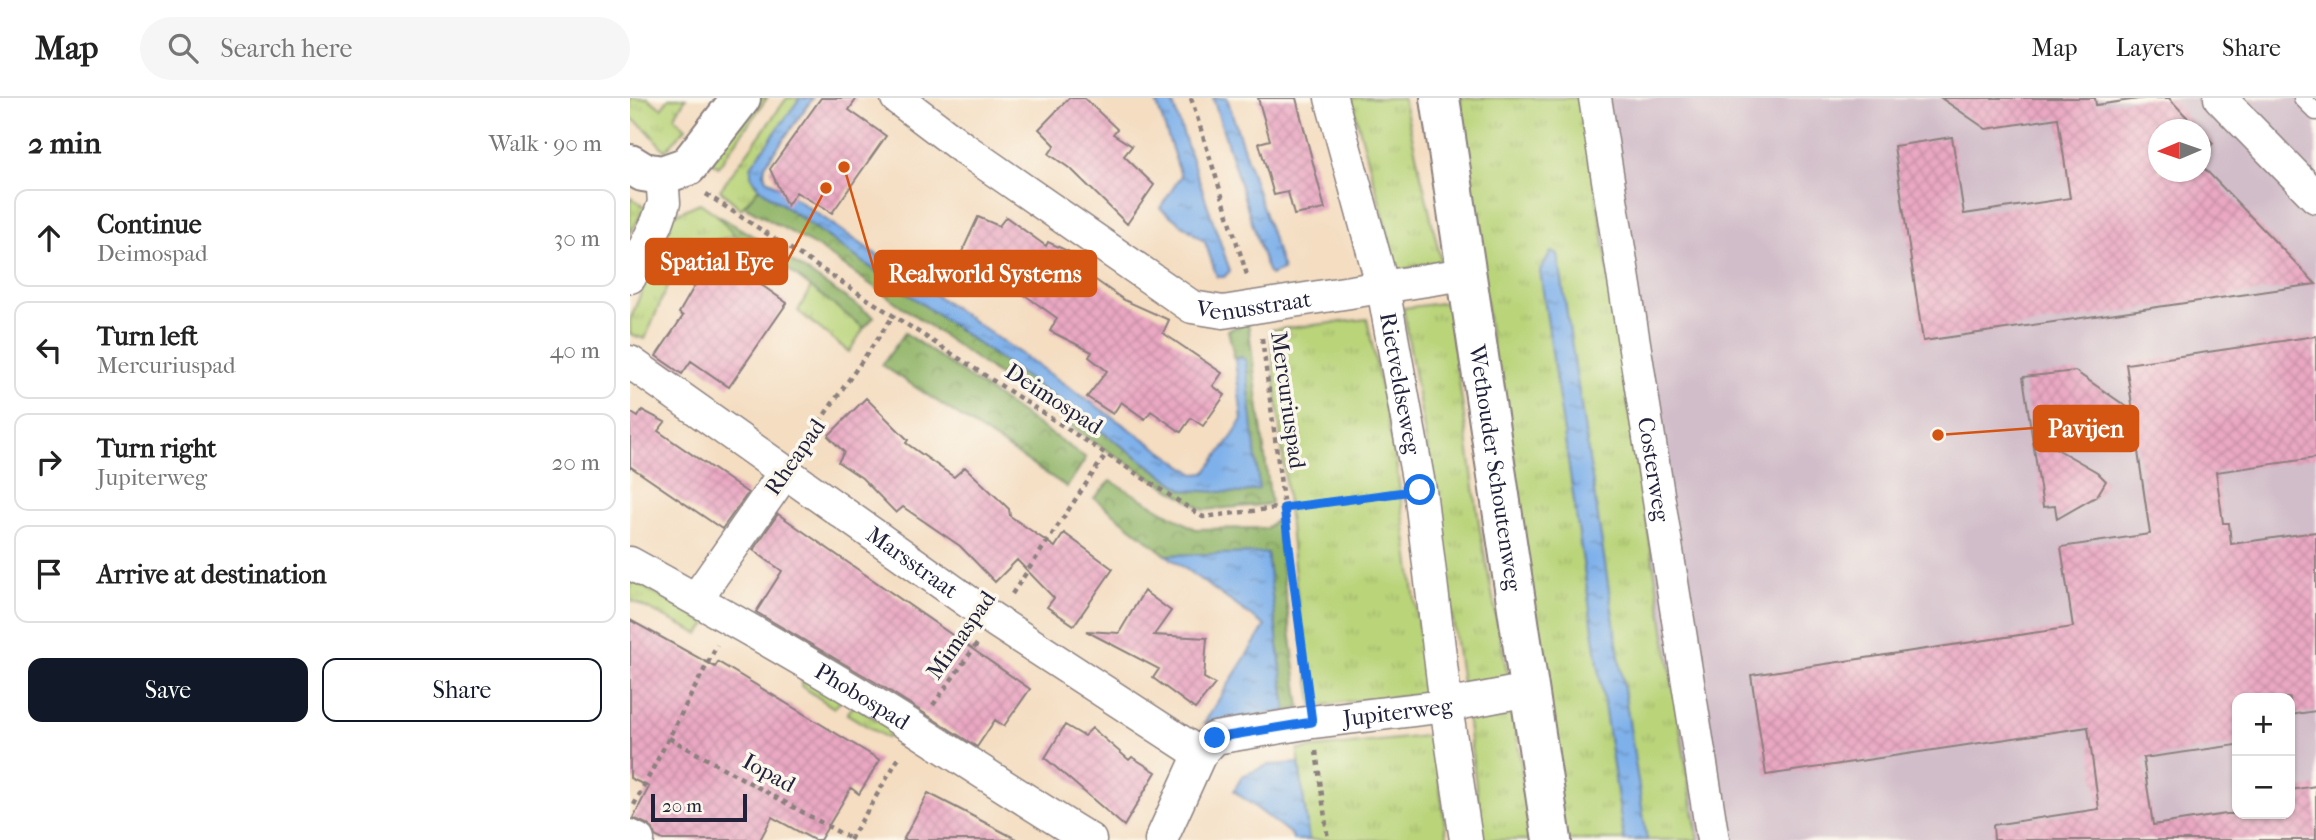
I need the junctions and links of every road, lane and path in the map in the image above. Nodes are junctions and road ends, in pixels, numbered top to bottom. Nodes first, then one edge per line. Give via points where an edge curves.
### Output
1 (741, 98) edge
2 (897, 98) edge
3 (1191, 98) edge
4 (1331, 98) edge
5 (1440, 98) edge
6 (1595, 98) edge
7 (2220, 98) edge
8 (2302, 98) edge
9 (2316, 112) edge
10 (646, 169) edge
11 (702, 192) dead end
12 (2316, 197) edge
13 (1465, 274) junction
14 (630, 277) edge
15 (1383, 288) junction
16 (1258, 307) junction
17 (894, 315) junction
18 (630, 362) edge
19 (1107, 454) junction
20 (785, 472) junction
21 (1420, 490) junction
22 (1284, 508) junction
23 (630, 563) edge
24 (696, 599) junction
25 (730, 619) junction
26 (994, 620) junction
27 (1528, 691) junction
28 (1446, 706) junction
29 (1312, 722) junction
30 (915, 729) junction
31 (669, 738) junction
32 (1200, 754) junction
33 (630, 814) edge
34 (630, 836) edge
35 (638, 840) edge
36 (851, 840) edge
37 (1090, 840) edge
38 (1161, 840) edge
39 (1328, 840) edge
40 (1466, 840) edge
41 (1552, 840) edge
42 (1713, 840) edge

1 - 10 street via 688,166
2 - 16 street, Venusstraat via 1192,307 1223,312
3 - 16 path, Mercuriuspad
4 - 15 street, Rietveldseweg
5 - 13 street, Wethouder Schoutenweg
6 - 42 street, Costerweg
7 - 12 street
8 - 9 lane
10 - 14 street via 664,203
11 - 17 path, Deimospad
13 - 15 street, Venusstraat
13 - 27 street, Wethouder Schoutenweg
15 - 16 street, Venusstraat
15 - 21 street, Rietveldseweg
16 - 22 path, Mercuriuspad
17 - 19 path, Deimospad
17 - 20 path, Rheapad
18 - 20 street, Marsstraat
19 - 22 path, Deimospad via 1203,517
19 - 26 path, Mimaspad
20 - 24 street, Rheapad
20 - 26 street, Marsstraat
21 - 22 path, Deimospad
21 - 28 street, Rietveldseweg
22 - 29 path, Mercuriuspad
23 - 24 street, Phobospad
24 - 25 street, Phobospad
25 - 30 street, Phobospad
25 - 31 path
26 - 30 path, Mimaspad
26 - 32 street, Marsstraat
27 - 28 street, Jupiterweg
27 - 41 street, Wethouder Schoutenweg
28 - 29 street, Jupiterweg
28 - 40 street, Rietveldseweg
29 - 32 street, Jupiterweg via 1215,738
29 - 39 path, Mercuriuspad
30 - 36 path, Mimaspad
30 - 37 street, Phobospad
31 - 33 path
31 - 36 path, Iopad
32 - 38 street
34 - 35 street

